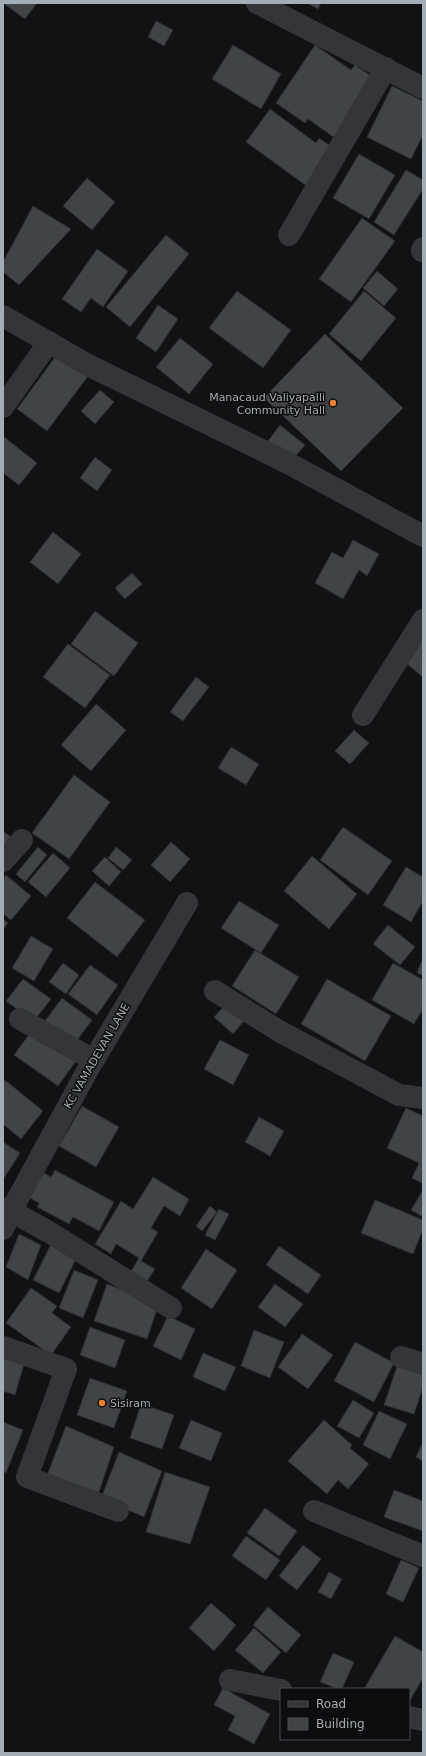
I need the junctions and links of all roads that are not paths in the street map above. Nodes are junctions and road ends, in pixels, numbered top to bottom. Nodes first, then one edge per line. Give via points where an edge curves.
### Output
1 (257, 3) edge
2 (386, 68) junction
3 (423, 88) edge
4 (289, 236) dead end
5 (3, 316) edge
6 (49, 342) junction
7 (3, 407) edge
8 (423, 536) edge
9 (423, 620) edge
10 (363, 715) dead end
11 (22, 840) dead end
12 (3, 861) edge
13 (187, 903) dead end
14 (215, 991) dead end
15 (20, 1019) dead end
16 (94, 1060) junction
17 (423, 1098) edge
18 (6, 1216) edge
19 (171, 1308) dead end
20 (3, 1347) edge
21 (401, 1357) dead end
22 (423, 1364) edge
23 (118, 1511) dead end
24 (314, 1511) dead end
25 (423, 1556) edge
26 (230, 1680) dead end
27 (280, 1690) edge
28 (410, 1717) edge
29 (423, 1720) edge

1 - 2 street
2 - 3 street
2 - 4 street
5 - 6 street
6 - 7 street
6 - 8 street via 88,365 286,462
9 - 10 street
11 - 12 street
13 - 16 street, KC VAMADEVAN LANE
14 - 17 street via 278,1031 399,1095
15 - 16 street
16 - 18 street, KC VAMADEVAN LANE
18 - 19 street via 49,1232
20 - 23 street via 66,1369 27,1477
21 - 22 street
24 - 25 street
26 - 27 street
28 - 29 street

